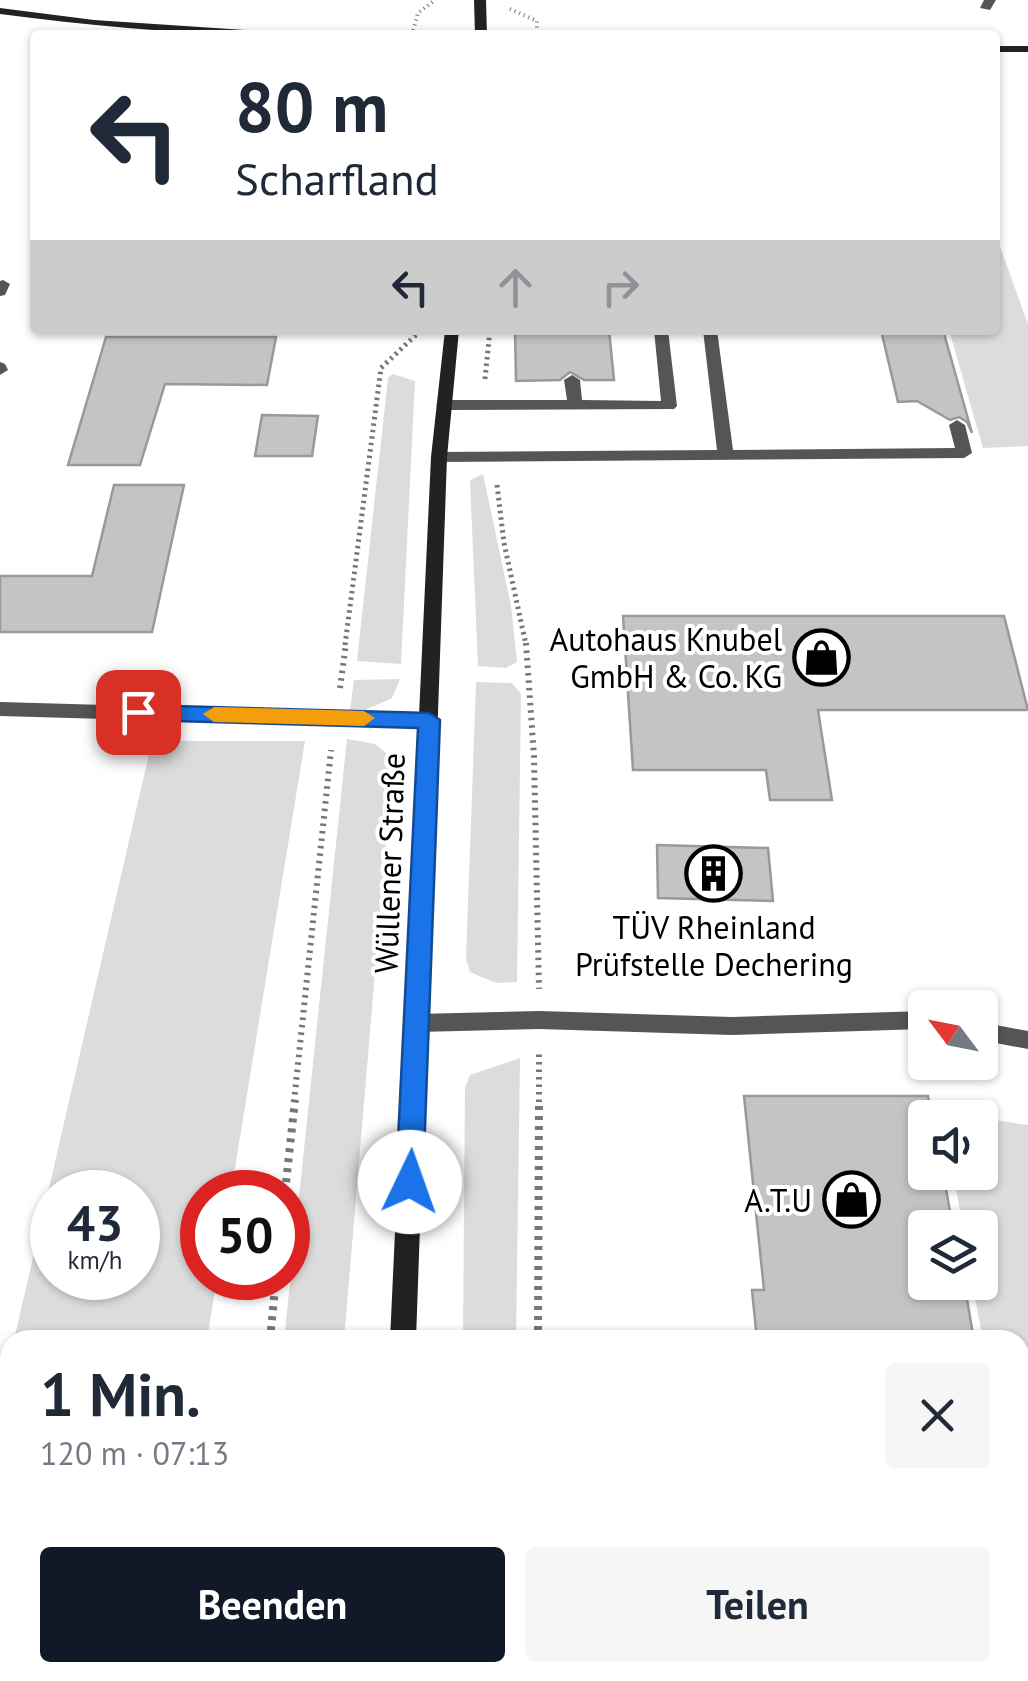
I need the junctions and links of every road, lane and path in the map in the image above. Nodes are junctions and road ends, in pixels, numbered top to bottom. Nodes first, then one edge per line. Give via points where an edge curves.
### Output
1 (435, 0) edge
2 (480, 0) edge
3 (507, 0) edge
4 (0, 11) edge
5 (190, 30) edge
6 (413, 30) edge
7 (480, 30) edge
8 (536, 30) edge
9 (1000, 49) edge
10 (1028, 49) edge
11 (451, 335) edge
12 (490, 335) edge
13 (662, 335) edge
14 (711, 335) edge
15 (572, 380) dead end
16 (487, 404) junction
17 (444, 405) junction
18 (574, 406) junction
19 (957, 424) dead end
20 (726, 455) junction
21 (439, 457) junction
22 (494, 458) junction
23 (0, 710) edge
24 (429, 720) junction
25 (539, 1020) junction
26 (908, 1021) edge
27 (417, 1023) junction
28 (998, 1034) edge
29 (1028, 1040) edge
30 (274, 1300) edge
31 (271, 1330) edge
32 (403, 1330) edge
33 (538, 1330) edge

1 - 6 path via 418,12
2 - 7 main road
3 - 8 path via 507,8 536,21
4 - 5 main road
9 - 10 main road
11 - 17 main road, Wüllener Straße
12 - 16 path
13 - 18 street via 670,406
14 - 20 street
15 - 18 street
16 - 17 street
16 - 18 street
17 - 21 main road, Wüllener Straße
19 - 20 street via 964,453
20 - 22 street
21 - 22 street
21 - 24 main road, Wüllener Straße
22 - 25 path via 526,641
23 - 24 street
24 - 27 main road, Wüllener Straße
25 - 26 street via 732,1026
25 - 27 street
25 - 33 path
27 - 32 main road, Wüllener Straße
28 - 29 street
30 - 31 path

